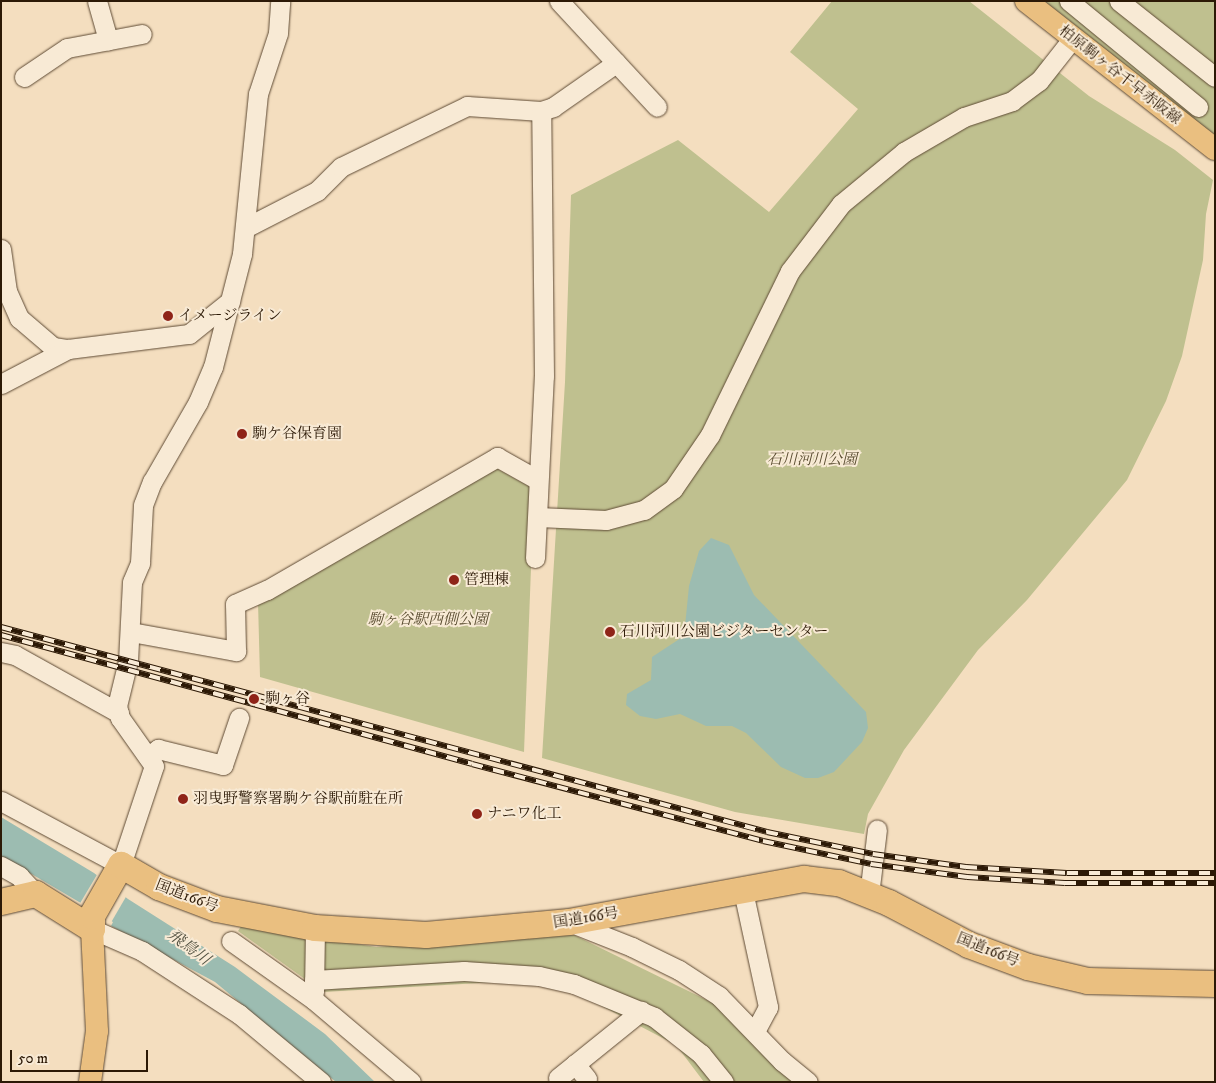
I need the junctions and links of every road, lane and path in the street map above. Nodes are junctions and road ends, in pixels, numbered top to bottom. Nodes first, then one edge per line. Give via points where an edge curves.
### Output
1 (97, 1) edge
2 (280, 1) edge
3 (559, 1) edge
4 (1026, 1) edge
5 (1069, 1) edge
6 (1120, 1) edge
7 (142, 34) dead end
8 (1072, 39) junction
9 (108, 40) junction
10 (616, 63) junction
11 (24, 77) dead end
12 (1215, 77) edge
13 (657, 107) dead end
14 (1198, 107) dead end
15 (541, 111) junction
16 (1215, 149) edge
17 (245, 228) junction
18 (1, 249) edge
19 (230, 301) junction
20 (68, 349) junction
21 (1, 384) edge
22 (538, 480) junction
23 (538, 517) junction
24 (535, 558) dead end
25 (131, 632) junction
26 (1, 652) edge
27 (119, 712) junction
28 (239, 718) dead end
29 (148, 757) junction
30 (1, 801) edge
31 (878, 829) dead end
32 (1, 866) edge
33 (117, 871) junction
34 (743, 891) junction
35 (36, 894) junction
36 (869, 895) junction
37 (1, 902) edge
38 (92, 922) junction
39 (569, 922) junction
40 (315, 928) junction
41 (231, 941) dead end
42 (314, 980) junction
43 (1215, 984) edge
44 (314, 1000) junction
45 (641, 1011) junction
46 (755, 1031) junction
47 (575, 1064) junction
48 (558, 1078) dead end
49 (587, 1080) dead end
50 (90, 1082) edge
51 (321, 1082) edge
52 (411, 1082) edge
53 (724, 1082) edge
54 (808, 1082) edge

1 - 9 street
2 - 17 street via 278,33 258,94
3 - 10 street
4 - 8 main road, 柏原駒ヶ谷千早赤阪線
5 - 14 street
6 - 12 street
7 - 9 street
8 - 16 main road, 柏原駒ヶ谷千早赤阪線
8 - 23 street via 1040,81 1012,101 964,117 904,152 841,204 790,271 710,435 674,489 644,510 606,520
9 - 11 street via 67,48
10 - 13 street
10 - 15 street via 553,107
15 - 17 street via 466,106 341,166 317,191
15 - 22 street via 544,376
17 - 19 street
18 - 20 street via 7,291 19,318 53,347
19 - 20 street via 189,334
19 - 25 street via 213,367 143,505 140,563 132,582
20 - 21 street
22 - 23 street
22 - 25 street via 496,457 267,590 235,604 236,651
23 - 24 street
25 - 27 street via 127,670 116,706
26 - 27 street via 15,655
27 - 29 street
28 - 29 street via 223,765 158,749
29 - 33 street via 154,766
30 - 33 street
31 - 36 street
32 - 35 street via 19,876
33 - 38 highway
33 - 40 highway, 国道166号 via 217,909
34 - 36 highway, 国道166号 via 804,879 839,883
34 - 39 highway, 国道166号
34 - 46 street via 768,1007
35 - 37 highway
35 - 38 highway
36 - 43 highway, 国道166号 via 969,944 1028,967 1088,981
38 - 50 main road via 97,1031
38 - 51 street via 239,1014
39 - 40 highway, 国道166号 via 426,935
39 - 46 street via 632,946 679,970 719,996
40 - 42 street
41 - 44 street
42 - 44 street
42 - 45 street via 464,971 539,976 574,984
44 - 52 street
45 - 47 street
45 - 53 street via 680,1036 701,1054
46 - 54 street via 782,1061
47 - 48 street
47 - 49 street

